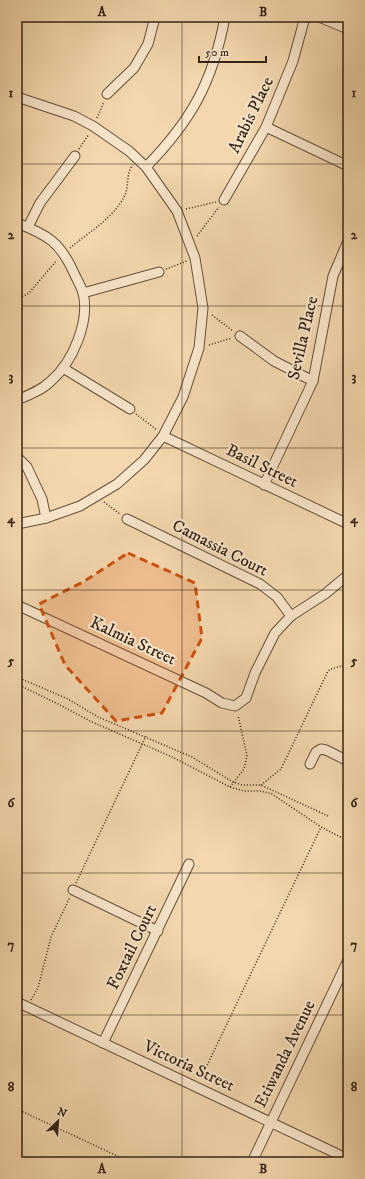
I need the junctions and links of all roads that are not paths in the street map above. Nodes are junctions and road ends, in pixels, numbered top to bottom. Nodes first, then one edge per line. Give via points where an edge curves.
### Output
1 (155, 17) edge
2 (225, 17) edge
3 (304, 17) edge
4 (319, 17) edge
5 (348, 29) edge
6 (107, 94) dead end
7 (17, 97) edge
8 (266, 127) junction
9 (75, 156) dead end
10 (146, 166) junction
11 (348, 166) edge
12 (224, 200) road end
13 (17, 223) edge
14 (28, 227) junction
15 (348, 241) edge
16 (159, 272) road end
17 (83, 293) junction
18 (240, 336) road end
19 (63, 368) junction
20 (313, 381) junction
21 (17, 400) edge
22 (130, 410) road end
23 (163, 436) junction
24 (17, 457) edge
25 (264, 485) junction
26 (46, 518) junction
27 (127, 519) road end
28 (17, 524) edge
29 (348, 524) edge
30 (348, 575) edge
31 (17, 605) edge
32 (291, 616) junction
33 (348, 761) edge
34 (310, 764) dead end
35 (189, 864) dead end
36 (73, 890) road end
37 (158, 931) junction
38 (348, 960) edge
39 (344, 976) edge
40 (17, 1002) edge
41 (103, 1043) junction
42 (270, 1122) junction
43 (348, 1159) edge
44 (252, 1162) edge

1 - 6 street via 148,44 134,68
2 - 10 street via 214,62 196,104 173,137
3 - 8 street, Arabis Place via 293,61
4 - 5 street
7 - 10 street via 74,116 93,126
8 - 11 street
8 - 12 street, Arabis Place
9 - 14 street via 40,203
10 - 23 street via 177,211 195,258 203,308 199,348 183,396
13 - 14 street
14 - 17 street via 53,242 70,262
15 - 20 street, Sevilla Place via 333,276
16 - 17 street
17 - 19 street via 81,331 74,351
18 - 20 street via 274,361
19 - 21 street via 51,382
19 - 22 street
20 - 25 street, Sevilla Place
23 - 25 street, Basil Street
23 - 26 street via 144,460 117,484 80,506
24 - 26 street via 27,467 39,492
25 - 29 street, Basil Street
26 - 28 street
27 - 32 street, Camassia Court via 260,584 277,597
30 - 32 street
31 - 32 street, Kalmia Street via 206,693 222,704 235,706 246,698 275,633
33 - 34 street via 321,749 316,752
35 - 37 street, Foxtail Court
36 - 37 street
37 - 41 street, Foxtail Court
38 - 39 street, Etiwanda Avenue
39 - 42 street, Etiwanda Avenue
40 - 41 street, Victoria Street
41 - 42 street, Victoria Street
42 - 43 street, Victoria Street
42 - 44 street, Etiwanda Avenue

